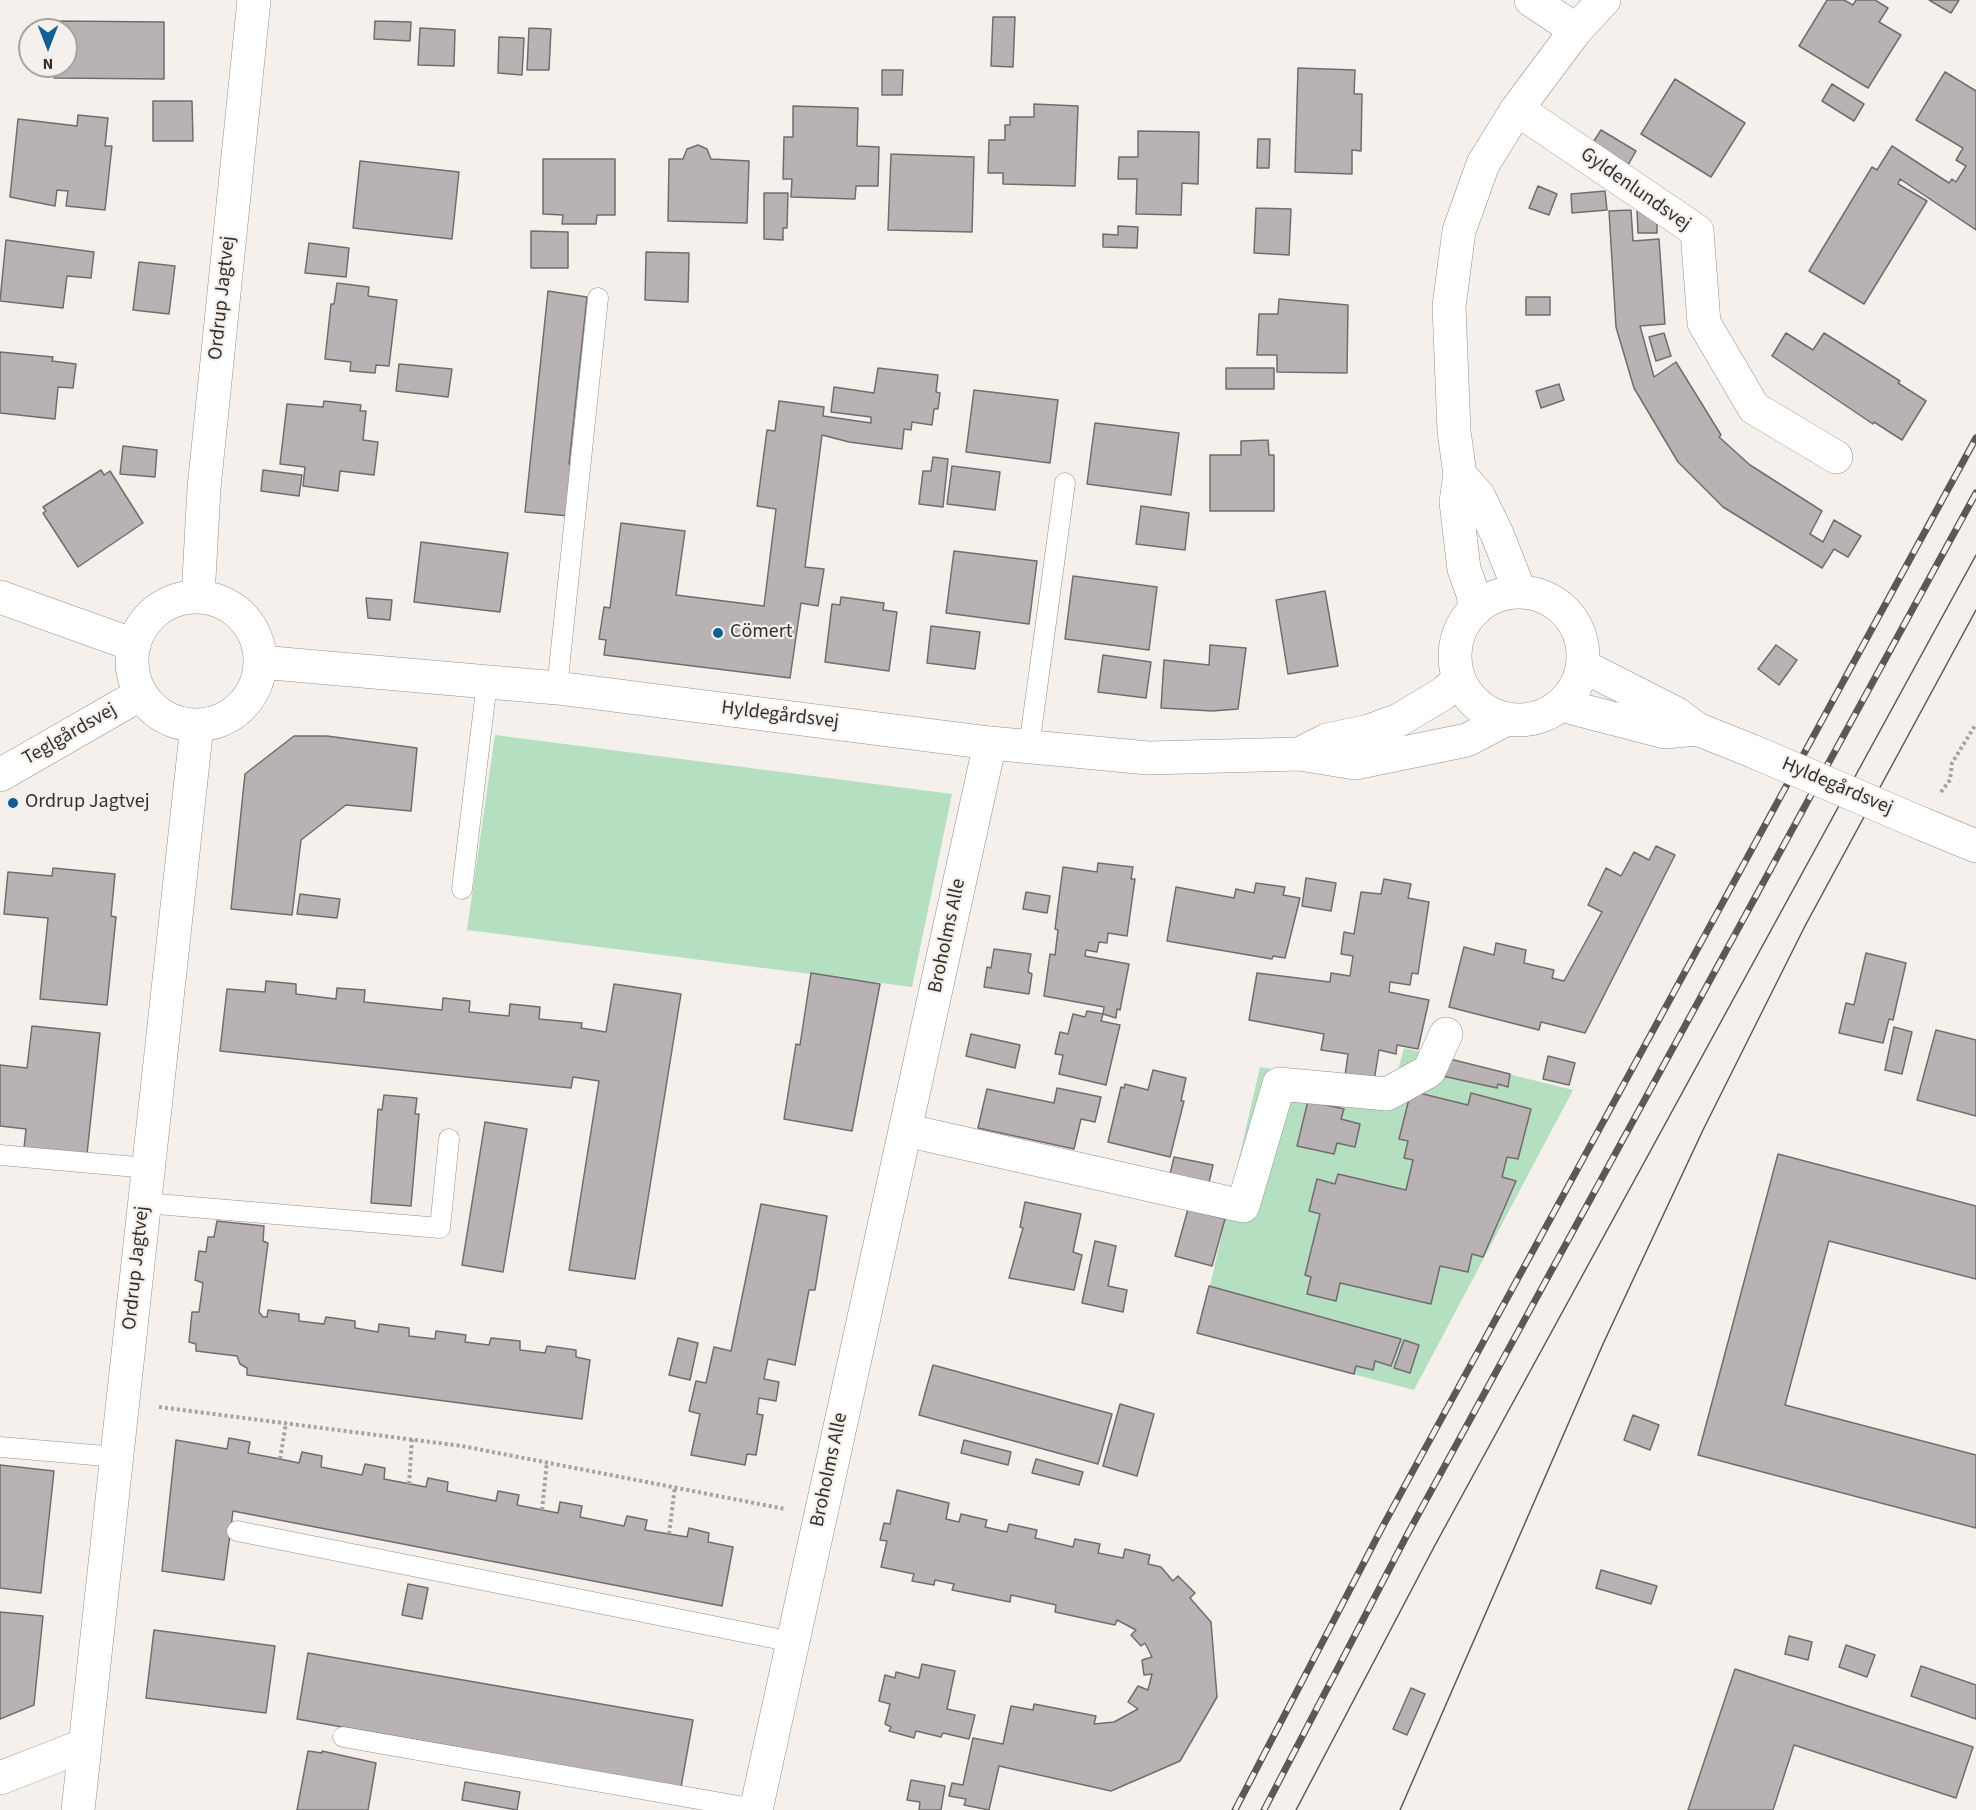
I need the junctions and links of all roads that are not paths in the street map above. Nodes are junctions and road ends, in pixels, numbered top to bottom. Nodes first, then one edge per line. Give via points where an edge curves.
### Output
1 (254, 0) edge
2 (1531, 0) edge
3 (1604, 0) edge
4 (1576, 30) junction
5 (1517, 109) junction
6 (598, 298) dead end
7 (1836, 458) dead end
8 (1460, 475) junction
9 (1065, 483) dead end
10 (1520, 592) junction
11 (0, 597) edge
12 (198, 597) junction
13 (1475, 610) junction
14 (134, 645) junction
15 (260, 662) junction
16 (1583, 666) junction
17 (1459, 679) junction
18 (487, 682) junction
19 (557, 688) junction
20 (141, 694) junction
21 (1561, 705) junction
22 (1507, 719) junction
23 (198, 725) junction
24 (1698, 729) junction
25 (990, 743) junction
26 (1029, 747) junction
27 (1299, 754) junction
28 (0, 775) edge
29 (1976, 846) edge
30 (462, 890) dead end
31 (1446, 1034) dead end
32 (905, 1130) junction
33 (449, 1139) dead end
34 (0, 1155) edge
35 (148, 1168) junction
36 (145, 1203) junction
37 (0, 1447) edge
38 (117, 1457) junction
39 (237, 1531) dead end
40 (793, 1642) junction
41 (343, 1737) dead end
42 (85, 1745) junction
43 (0, 1778) edge
44 (756, 1809) edge
45 (78, 1810) edge

1 - 12 street, Ordrup Jagtvej via 204,488
2 - 4 street
3 - 4 street
4 - 5 street
5 - 7 street, Gyldenlundsvej via 1697,231 1704,323 1754,408
5 - 8 street via 1484,164 1459,231 1449,306 1454,431
6 - 19 lane
8 - 10 street via 1478,495
8 - 13 street via 1456,502 1464,569
9 - 26 lane
10 - 13 street via 1496,597
10 - 16 street via 1548,599 1571,618 1582,644
11 - 14 street
12 - 14 street via 170,602 157,610 139,631
12 - 15 street via 222,602 242,617 255,638
13 - 17 street via 1457,642
14 - 20 street via 132,670
15 - 18 street, Hyldegårdsvej
15 - 23 street via 255,686 242,706 222,720
16 - 21 street via 1575,687
16 - 24 street, Hyldegårdsvej via 1677,714
17 - 22 street via 1470,698
17 - 27 street, Hyldegårdsvej via 1444,693 1399,720 1328,740
18 - 19 street, Hyldegårdsvej
18 - 30 lane
19 - 25 street, Hyldegårdsvej
20 - 23 street via 162,716
20 - 28 street, Teglgårdsvej
21 - 22 street via 1540,717
21 - 24 street, Hyldegårdsvej via 1665,732
22 - 27 street, Hyldegårdsvej via 1467,740 1355,763
23 - 35 street, Ordrup Jagtvej
24 - 29 street, Hyldegårdsvej, bridge
25 - 26 street, Hyldegårdsvej
25 - 32 street, Broholms Alle
26 - 27 street, Hyldegårdsvej via 1148,758
31 - 32 street via 1429,1071 1387,1094 1279,1084 1243,1206
32 - 40 street, Broholms Alle
33 - 36 lane via 440,1228
34 - 35 lane
35 - 36 street, Ordrup Jagtvej
36 - 38 street, Ordrup Jagtvej
37 - 38 lane
38 - 42 street, Ordrup Jagtvej
39 - 40 lane
40 - 44 street, Broholms Alle
41 - 44 lane
42 - 43 street
42 - 45 street, Ordrup Jagtvej

